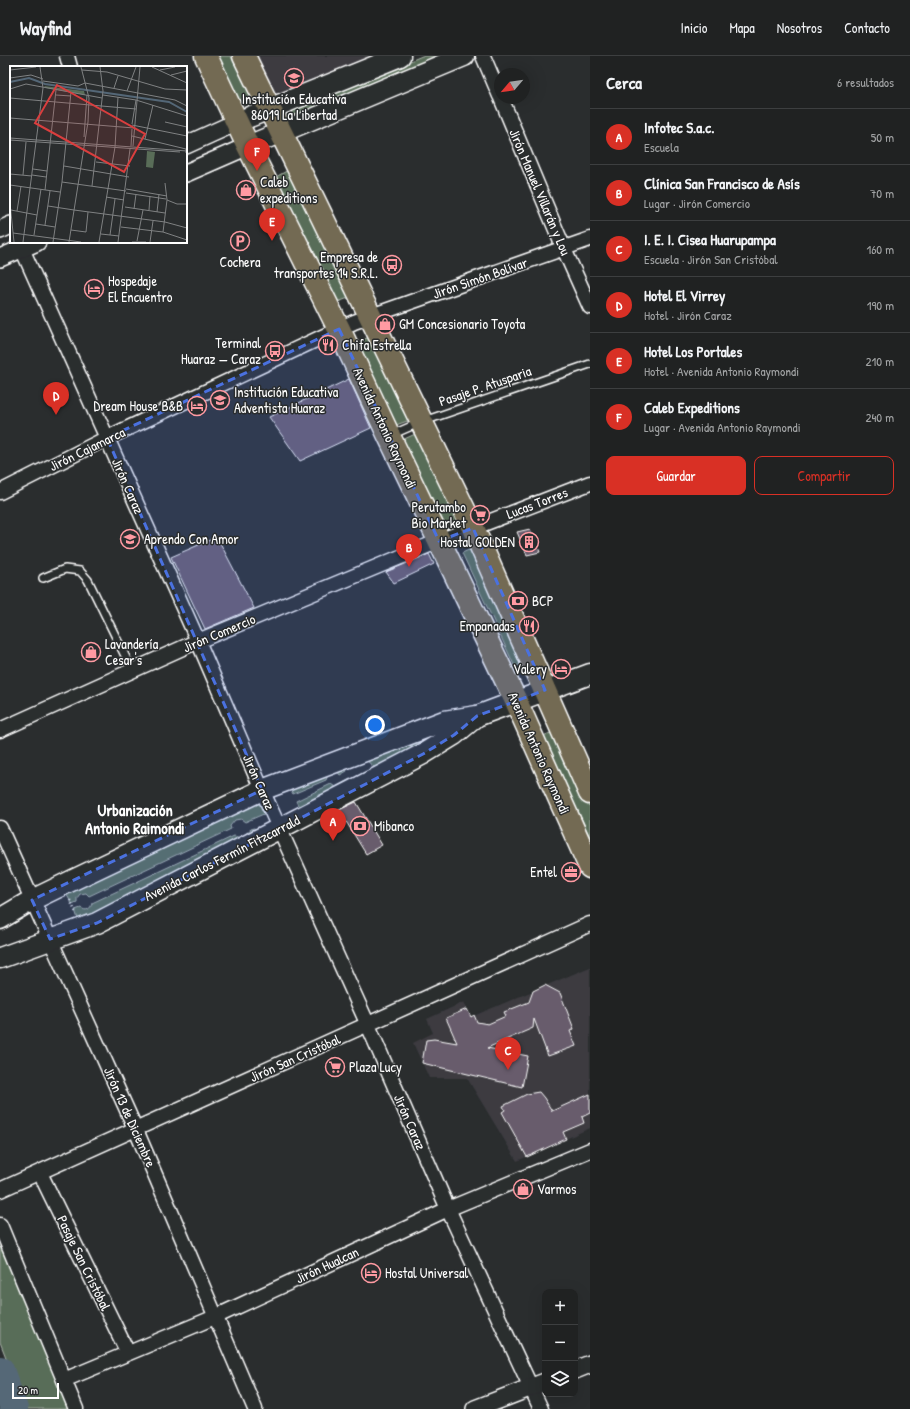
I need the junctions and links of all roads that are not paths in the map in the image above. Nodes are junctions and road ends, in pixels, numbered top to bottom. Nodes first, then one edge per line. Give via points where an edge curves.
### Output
1 (67, 56) edge
2 (206, 56) edge
3 (244, 56) edge
4 (400, 56) edge
5 (464, 56) edge
6 (483, 56) edge
7 (70, 66) edge
8 (494, 83) edge
9 (503, 104) edge
10 (270, 109) junction
11 (237, 122) junction
12 (281, 132) junction
13 (187, 145) edge
14 (248, 146) junction
15 (187, 173) edge
16 (10, 225) edge
17 (0, 230) edge
18 (590, 240) edge
19 (26, 244) edge
20 (564, 249) junction
21 (0, 258) edge
22 (590, 307) edge
23 (371, 316) junction
24 (339, 329) junction
25 (590, 364) edge
26 (421, 422) junction
27 (389, 436) junction
28 (107, 438) junction
29 (590, 483) edge
30 (0, 492) edge
31 (472, 528) junction
32 (439, 541) junction
33 (43, 578) dead end
34 (198, 641) junction
35 (132, 670) junction
36 (590, 674) edge
37 (544, 690) junction
38 (516, 701) junction
39 (477, 716) junction
40 (0, 730) edge
41 (262, 790) junction
42 (590, 793) edge
43 (0, 828) edge
44 (280, 829) junction
45 (590, 867) edge
46 (32, 900) junction
47 (0, 918) edge
48 (590, 924) edge
49 (50, 939) junction
50 (0, 958) edge
51 (368, 1025) junction
52 (136, 1130) junction
53 (590, 1150) edge
54 (40, 1173) junction
55 (0, 1190) edge
56 (448, 1208) junction
57 (0, 1225) edge
58 (215, 1318) junction
59 (128, 1353) junction
60 (590, 1364) edge
61 (578, 1369) edge
62 (64, 1380) junction
63 (538, 1384) edge
64 (76, 1409) edge
65 (255, 1409) edge
66 (475, 1409) edge
67 (541, 1409) edge

1 - 7 street
2 - 11 main road, Avenida Antonio Raymondi
3 - 10 main road
4 - 10 main road
5 - 12 main road
6 - 8 street, Jirón Manuel Villarán y Lou
9 - 20 street, Jirón Manuel Villarán y Lou
10 - 11 main road
10 - 12 main road
11 - 13 street
11 - 14 main road, Avenida Antonio Raymondi
12 - 14 main road
12 - 23 main road
14 - 15 street
14 - 24 main road, Avenida Antonio Raymondi
16 - 17 street
18 - 20 street, Jirón Simón Bolívar
19 - 21 street
19 - 28 street, Jirón Caraz
20 - 22 street, Jirón Manuel Villarán y Lou
20 - 23 street, Jirón Simón Bolívar
23 - 24 street, Jirón Cajamarca
23 - 26 main road
24 - 27 main road, Avenida Antonio Raymondi
24 - 28 street, Jirón Cajamarca
25 - 26 lane, Pasaje P. Atusparia
26 - 27 lane, Pasaje P. Atusparia
26 - 31 main road
27 - 32 main road, Avenida Antonio Raymondi
28 - 30 street, Jirón Cajamarca
28 - 34 street, Jirón Caraz
29 - 31 street, Lucas Torres
31 - 32 street, Lucas Torres
31 - 37 main road
32 - 34 street, Jirón Comercio
32 - 38 main road, Avenida Antonio Raymondi
33 - 35 lane via 66,569 80,571 88,580
34 - 35 street, Jirón Comercio
34 - 41 street, Jirón Caraz
35 - 40 street, Jirón Comercio
36 - 37 main road, Avenida Carlos Fermín Fitzcarrald
37 - 38 main road, Avenida Carlos Fermín Fitzcarrald
37 - 42 main road
38 - 39 main road, Avenida Carlos Fermín Fitzcarrald
38 - 45 main road, Avenida Antonio Raymondi
39 - 41 main road, Avenida Carlos Fermín Fitzcarrald via 444,721
39 - 44 main road, Avenida Carlos Fermín Fitzcarrald via 454,736 423,754
41 - 44 street, Jirón Caraz
41 - 46 main road, Avenida Carlos Fermín Fitzcarrald
43 - 46 street, Jirón 13 de Diciembre
44 - 49 main road, Avenida Carlos Fermín Fitzcarrald via 97,923
44 - 51 street, Jirón Caraz
46 - 47 main road, Avenida Carlos Fermín Fitzcarrald
46 - 49 street, Jirón 13 de Diciembre
48 - 51 street, Jirón San Cristóbal
49 - 50 main road, Avenida Carlos Fermín Fitzcarrald
49 - 52 street, Jirón 13 de Diciembre
51 - 52 street, Jirón San Cristóbal
51 - 56 street, Jirón Caraz
52 - 54 street, Jirón San Cristóbal
52 - 58 street, Jirón 13 de Diciembre
53 - 56 street, Jirón Hualcan
54 - 55 street, Jirón San Cristóbal
54 - 59 street, Pasaje San Cristóbal
56 - 58 street, Jirón Hualcan
56 - 63 street, Jirón Caraz
57 - 62 street
58 - 59 street, Jirón Hualcan
58 - 65 street, Jirón 13 de Diciembre
59 - 62 street, Jirón Hualcan
60 - 61 street
62 - 64 street
63 - 66 street
63 - 67 street, Jirón Caraz

